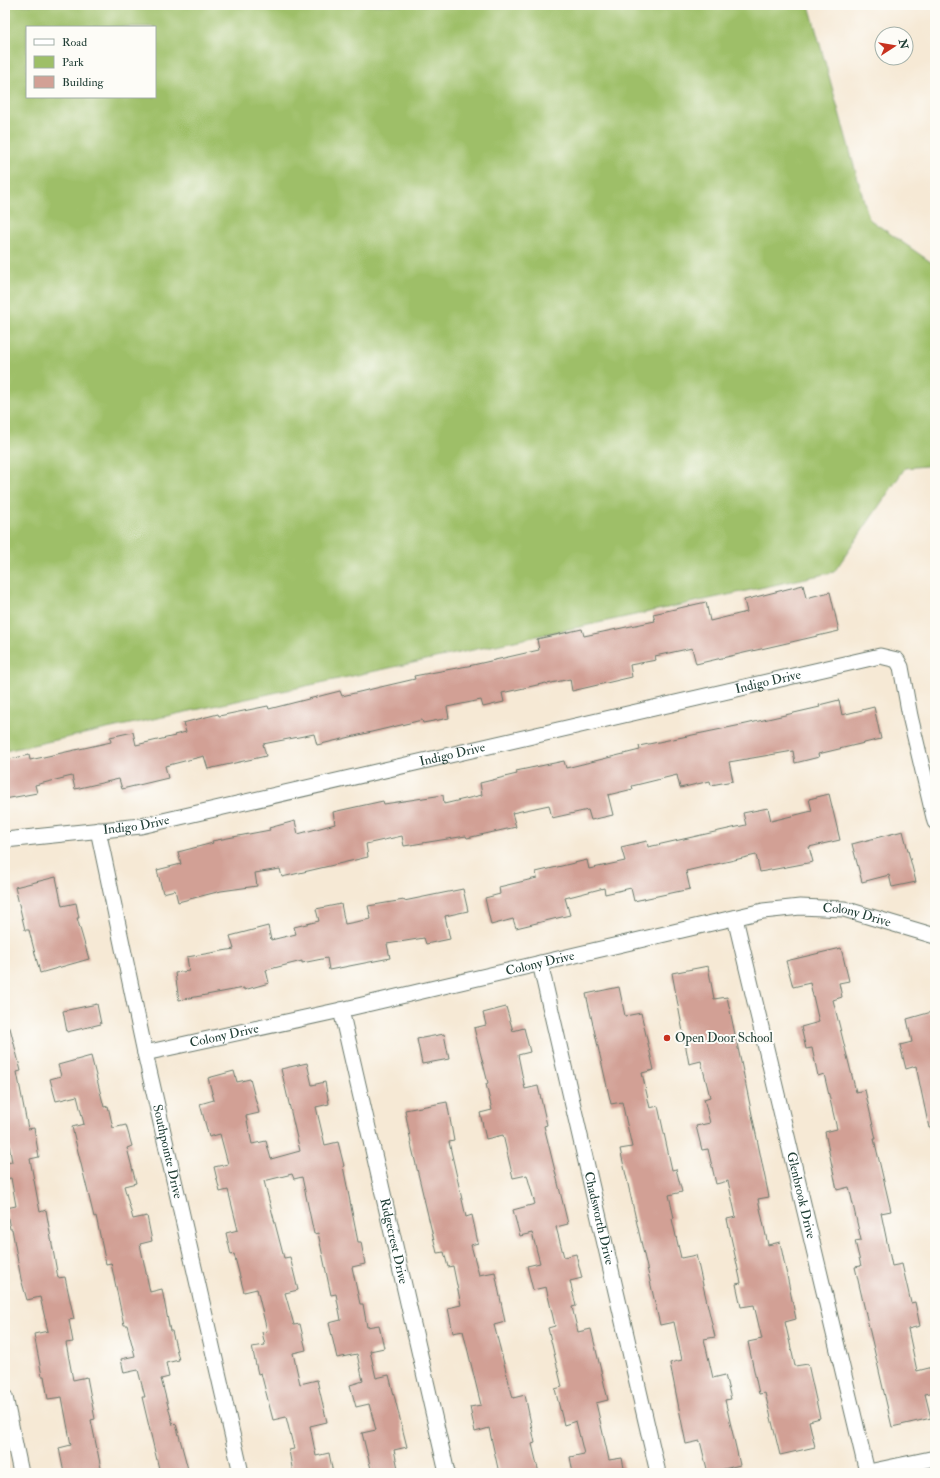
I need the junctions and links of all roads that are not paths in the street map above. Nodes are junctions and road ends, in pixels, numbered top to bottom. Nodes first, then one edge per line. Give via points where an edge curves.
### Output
1 (935, 822) edge
2 (98, 830) junction
3 (5, 840) edge
4 (735, 918) junction
5 (935, 936) edge
6 (540, 963) junction
7 (341, 1010) junction
8 (145, 1053) junction
9 (5, 1397) edge
10 (935, 1458) edge
11 (21, 1473) edge
12 (241, 1473) edge
13 (447, 1473) edge
14 (658, 1473) edge
15 (866, 1473) edge

1 - 2 street, Indigo Drive via 901,667 897,660 890,657 870,658 141,826
2 - 3 street, Indigo Drive
2 - 8 street, Southpointe Drive
4 - 5 street, Colony Drive via 763,911 800,908 844,909
4 - 6 street, Colony Drive
4 - 15 street, Glenbrook Drive
6 - 7 street, Colony Drive
6 - 14 street, Chadsworth Drive
7 - 8 street, Colony Drive
7 - 13 street, Ridgecrest Drive
8 - 12 street, Southpointe Drive
9 - 11 street
10 - 15 street

